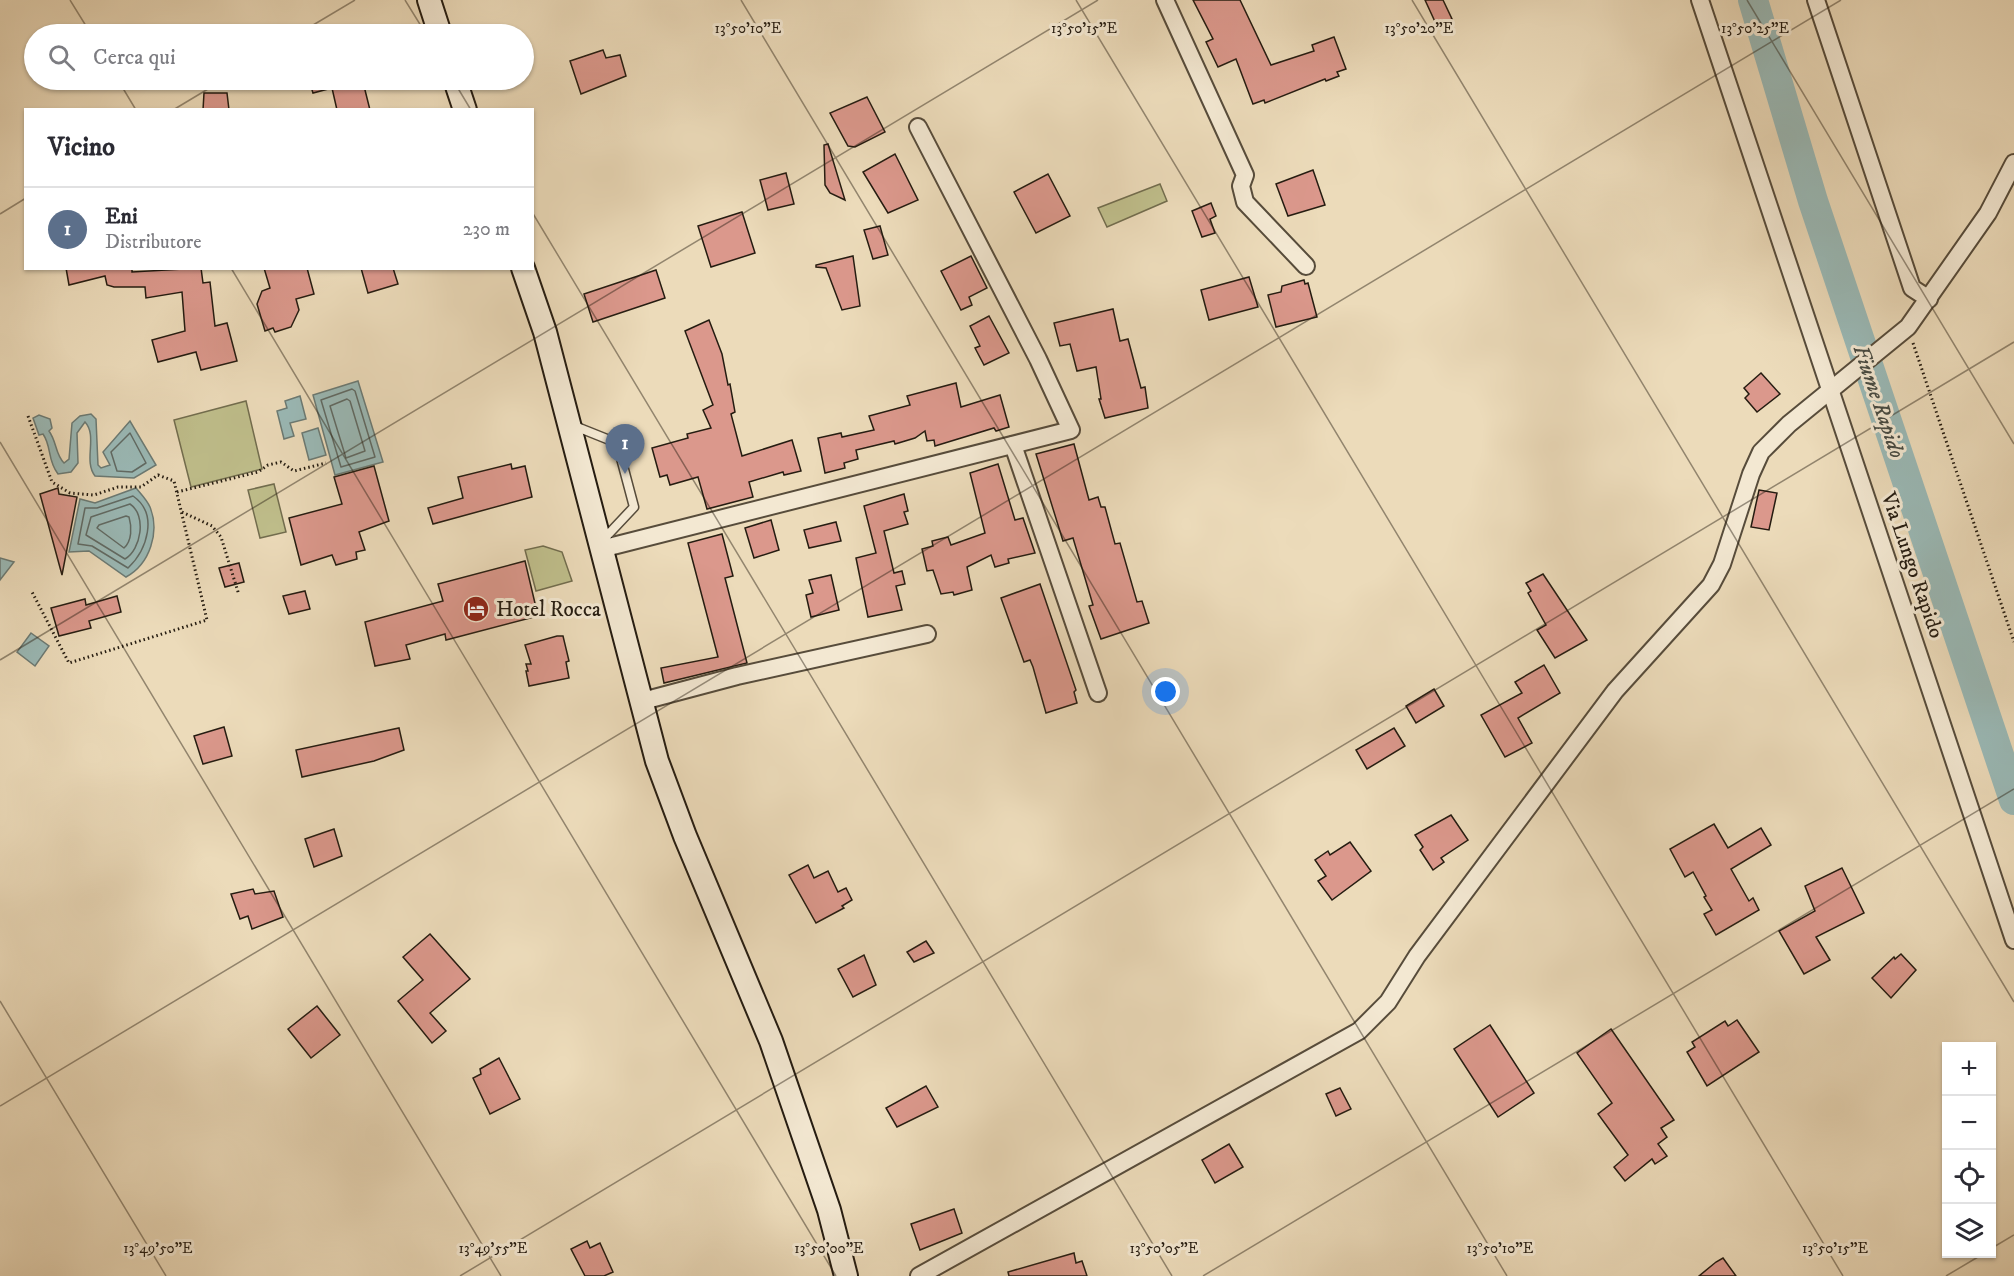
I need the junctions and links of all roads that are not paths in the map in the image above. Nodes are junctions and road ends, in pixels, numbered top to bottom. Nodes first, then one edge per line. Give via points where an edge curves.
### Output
1 (429, 0) edge
2 (1165, 0) edge
3 (1700, 0) edge
4 (1816, 0) edge
5 (437, 24) edge
6 (458, 90) edge
7 (464, 108) edge
8 (918, 127) dead end
9 (2014, 163) edge
10 (1306, 266) dead end
11 (524, 270) edge
12 (1929, 299) junction
13 (1830, 390) junction
14 (569, 424) junction
15 (1013, 445) junction
16 (600, 546) junction
17 (927, 634) dead end
18 (1098, 693) dead end
19 (639, 702) junction
20 (2014, 940) edge
21 (846, 1276) edge
22 (919, 1276) edge

1 - 5 main road
2 - 10 street via 1245,175 1241,186 1245,202
3 - 13 street, Via Lungo Rapido
4 - 12 street via 1912,288
6 - 7 main road
8 - 15 street via 1071,430
9 - 12 street via 1988,213
11 - 14 main road
12 - 13 street via 1908,327
13 - 20 street, Via Lungo Rapido
13 - 22 street via 1761,452 1711,585 1615,691 1417,956 1388,1002 1359,1031
14 - 16 main road
14 - 16 lane via 617,443 634,507
15 - 16 street
15 - 18 street
16 - 19 main road
17 - 19 street
19 - 21 main road via 685,836 771,1041 829,1210

